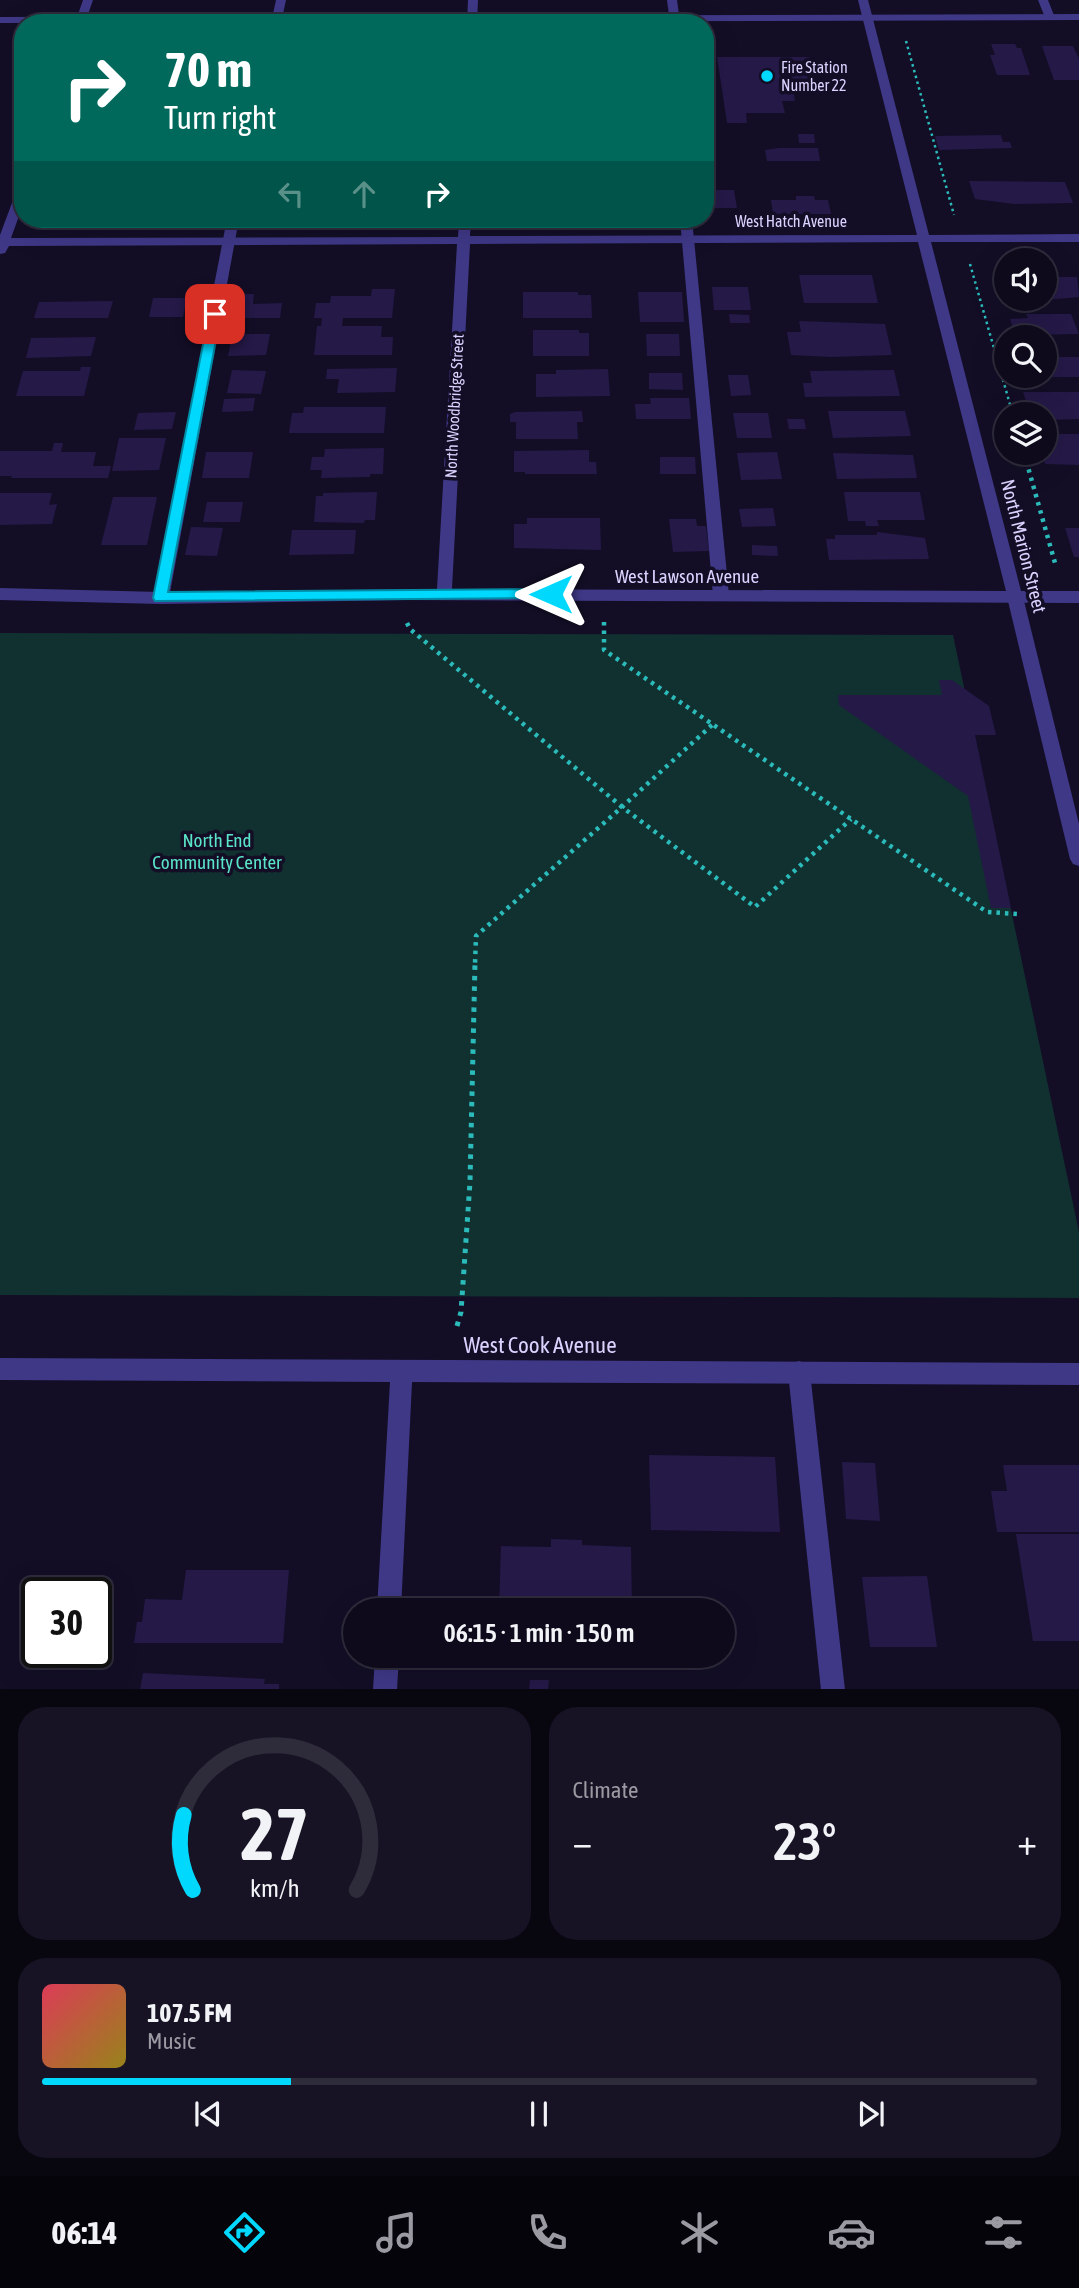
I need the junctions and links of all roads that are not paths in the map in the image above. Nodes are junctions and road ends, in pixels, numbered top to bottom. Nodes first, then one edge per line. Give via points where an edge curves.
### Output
1 (863, 0) edge
2 (1043, 0) edge
3 (868, 18) junction
4 (1050, 18) junction
5 (1079, 18) edge
6 (714, 20) edge
7 (14, 211) edge
8 (232, 228) edge
9 (465, 228) edge
10 (686, 228) edge
11 (922, 238) junction
12 (1079, 238) edge
13 (464, 239) junction
14 (687, 239) junction
15 (230, 241) junction
16 (1, 245) edge
17 (0, 594) edge
18 (444, 594) junction
19 (721, 595) junction
20 (1015, 597) junction
21 (1079, 597) edge
22 (160, 598) junction
23 (1079, 859) edge
24 (0, 1370) edge
25 (402, 1370) junction
26 (799, 1372) junction
27 (1079, 1374) edge
28 (390, 1598) edge
29 (386, 1668) edge
30 (385, 1689) edge
31 (833, 1689) edge

1 - 3 street, North Marion Street
2 - 4 street
3 - 4 street
3 - 6 street
3 - 11 street, North Marion Street
4 - 5 street
7 - 16 street
8 - 15 street
9 - 13 street, North Woodbridge Street
10 - 14 street
11 - 12 street, West Hatch Avenue
11 - 14 street, West Hatch Avenue
11 - 20 street, North Marion Street
13 - 14 street, West Hatch Avenue
13 - 15 street, West Hatch Avenue
13 - 18 street, North Woodbridge Street
14 - 19 street
15 - 16 street, West Hatch Avenue
15 - 22 street
17 - 22 street, West Lawson Avenue
18 - 19 street, West Lawson Avenue
18 - 22 street, West Lawson Avenue
19 - 20 street, West Lawson Avenue
20 - 21 street, West Lawson Avenue
20 - 23 street, North Marion Street
24 - 25 street, West Cook Avenue
25 - 26 street, West Cook Avenue
25 - 28 street
26 - 27 street, West Cook Avenue
26 - 31 street
29 - 30 street

